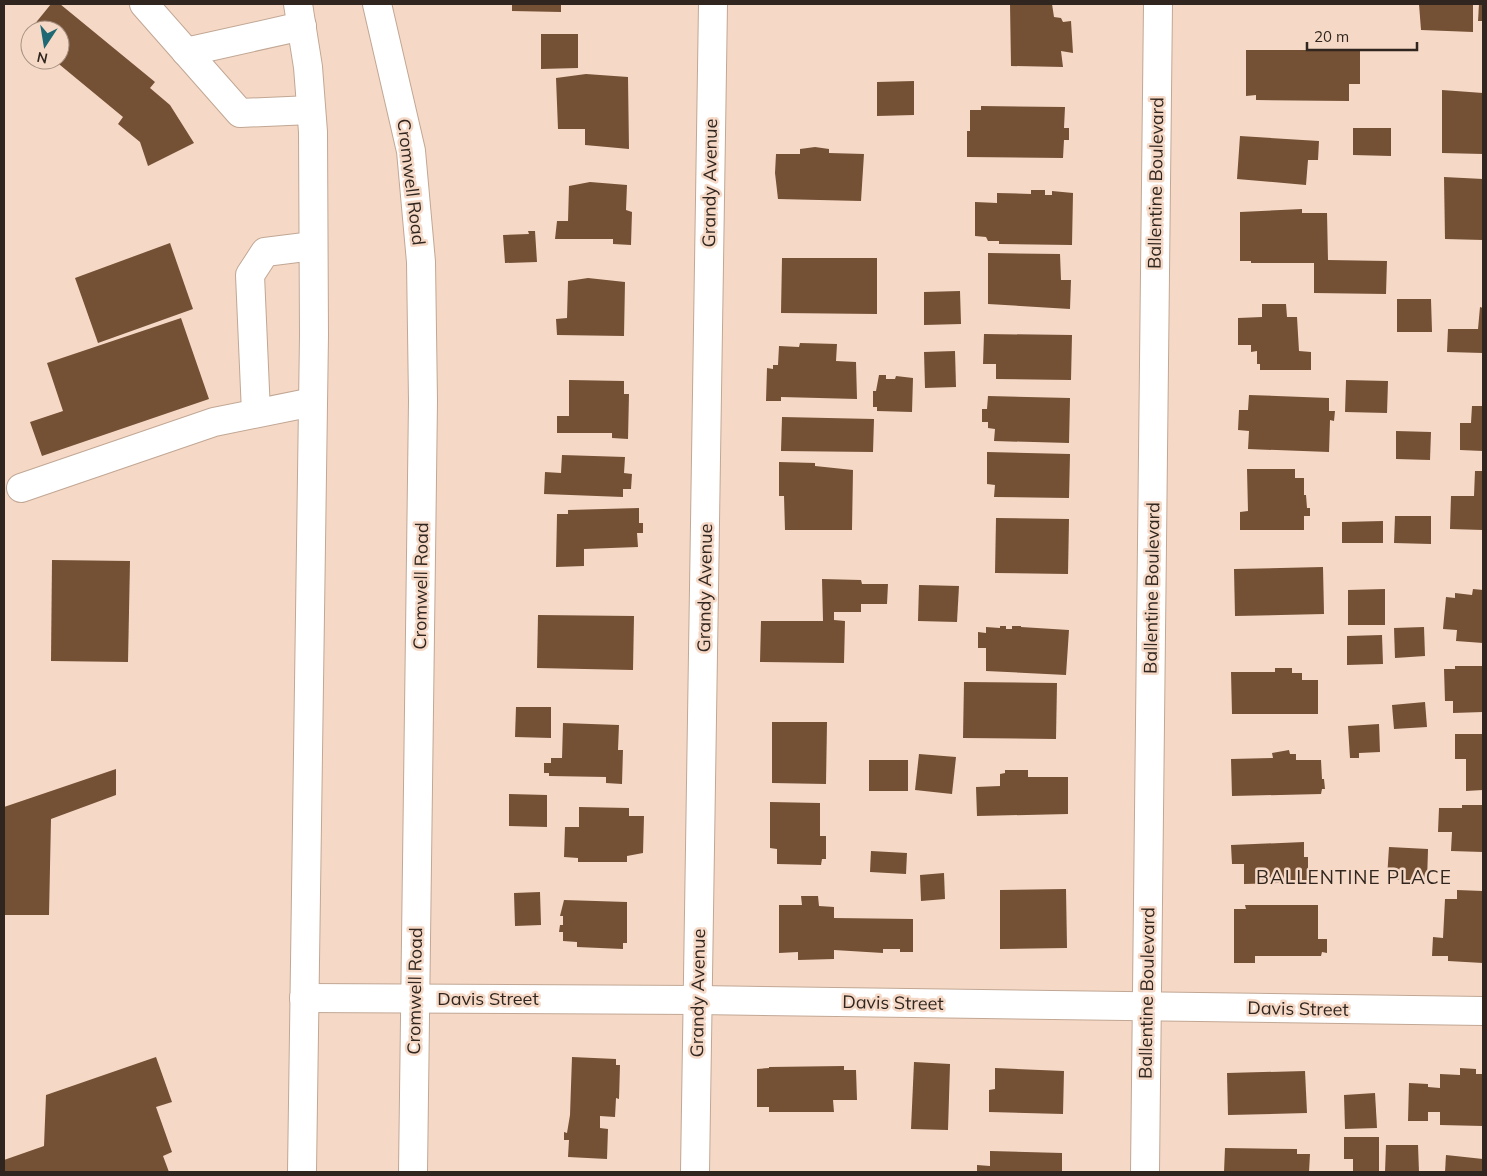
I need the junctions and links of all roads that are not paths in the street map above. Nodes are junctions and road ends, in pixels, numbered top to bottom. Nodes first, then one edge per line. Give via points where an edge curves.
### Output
1 (144, 4) edge
2 (377, 4) edge
3 (713, 4) edge
4 (1158, 4) edge
5 (300, 15) edge
6 (186, 52) junction
7 (311, 110) junction
8 (313, 246) junction
9 (313, 402) junction
10 (256, 413) junction
11 (21, 488) dead end
12 (304, 998) junction
13 (415, 999) junction
14 (698, 1000) junction
15 (1146, 1008) junction
16 (1483, 1011) edge
17 (302, 1172) edge
18 (413, 1172) edge
19 (695, 1172) edge
20 (1145, 1172) edge

1 - 6 street
2 - 13 street, Cromwell Road via 411,151 421,262 423,401
3 - 14 street, Grandy Avenue
4 - 15 street, Ballentine Boulevard
5 - 6 street
5 - 7 street
6 - 7 street via 240,113
7 - 8 street
8 - 9 street
8 - 10 street via 265,252 250,275
9 - 10 street
9 - 12 street
10 - 11 street via 214,422
12 - 13 street, Davis Street
12 - 17 street
13 - 14 street, Davis Street
13 - 18 street, Cromwell Road
14 - 15 street, Davis Street
14 - 19 street, Grandy Avenue
15 - 16 street, Davis Street
15 - 20 street, Ballentine Boulevard

